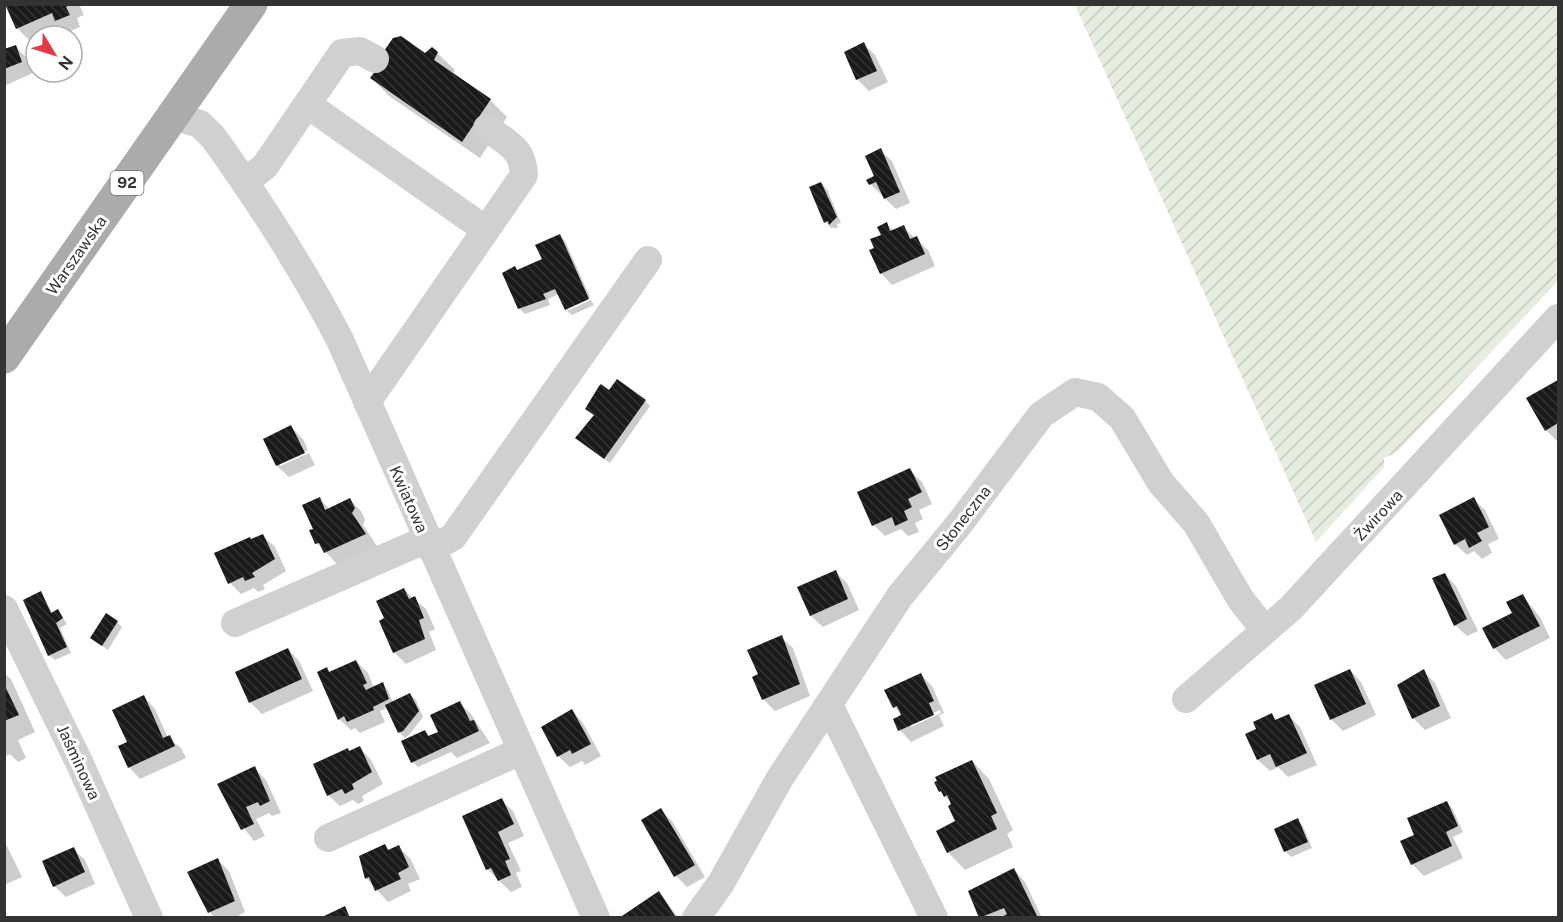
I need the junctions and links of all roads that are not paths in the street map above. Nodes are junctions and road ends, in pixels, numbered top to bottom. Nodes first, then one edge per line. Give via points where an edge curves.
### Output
1 (251, 4) edge
2 (375, 59) dead end
3 (308, 105) junction
4 (173, 116) junction
5 (487, 128) dead end
6 (245, 182) junction
7 (486, 230) junction
8 (648, 260) dead end
9 (1558, 318) edge
10 (4, 357) edge
11 (367, 402) junction
12 (429, 544) junction
13 (4, 609) edge
14 (235, 623) dead end
15 (1264, 629) junction
16 (1186, 699) dead end
17 (829, 705) junction
18 (521, 751) junction
19 (328, 838) dead end
20 (149, 918) edge
21 (596, 918) edge
22 (696, 918) edge
23 (934, 918) edge

1 - 4 main road, Warszawska / 92
2 - 3 street via 360,51 342,53
3 - 6 street via 265,166
3 - 7 street
4 - 6 street, Kwiatowa via 200,124
4 - 10 main road, Warszawska / 92
5 - 7 street via 517,150 524,160 524,175
6 - 11 street, Kwiatowa via 319,301
7 - 11 street
8 - 12 street via 453,537
9 - 15 street, Żwirowa via 1291,608
11 - 12 street, Kwiatowa
12 - 14 street
12 - 18 street, Kwiatowa
13 - 20 street, Jaśminowa
15 - 16 street, Żwirowa
15 - 17 street, Słoneczna via 1241,600 1196,524 1161,483 1122,418 1098,397 1075,392 1041,415 900,596
17 - 22 street, Słoneczna via 780,777 721,883
17 - 23 street
18 - 19 street
18 - 21 street, Kwiatowa

